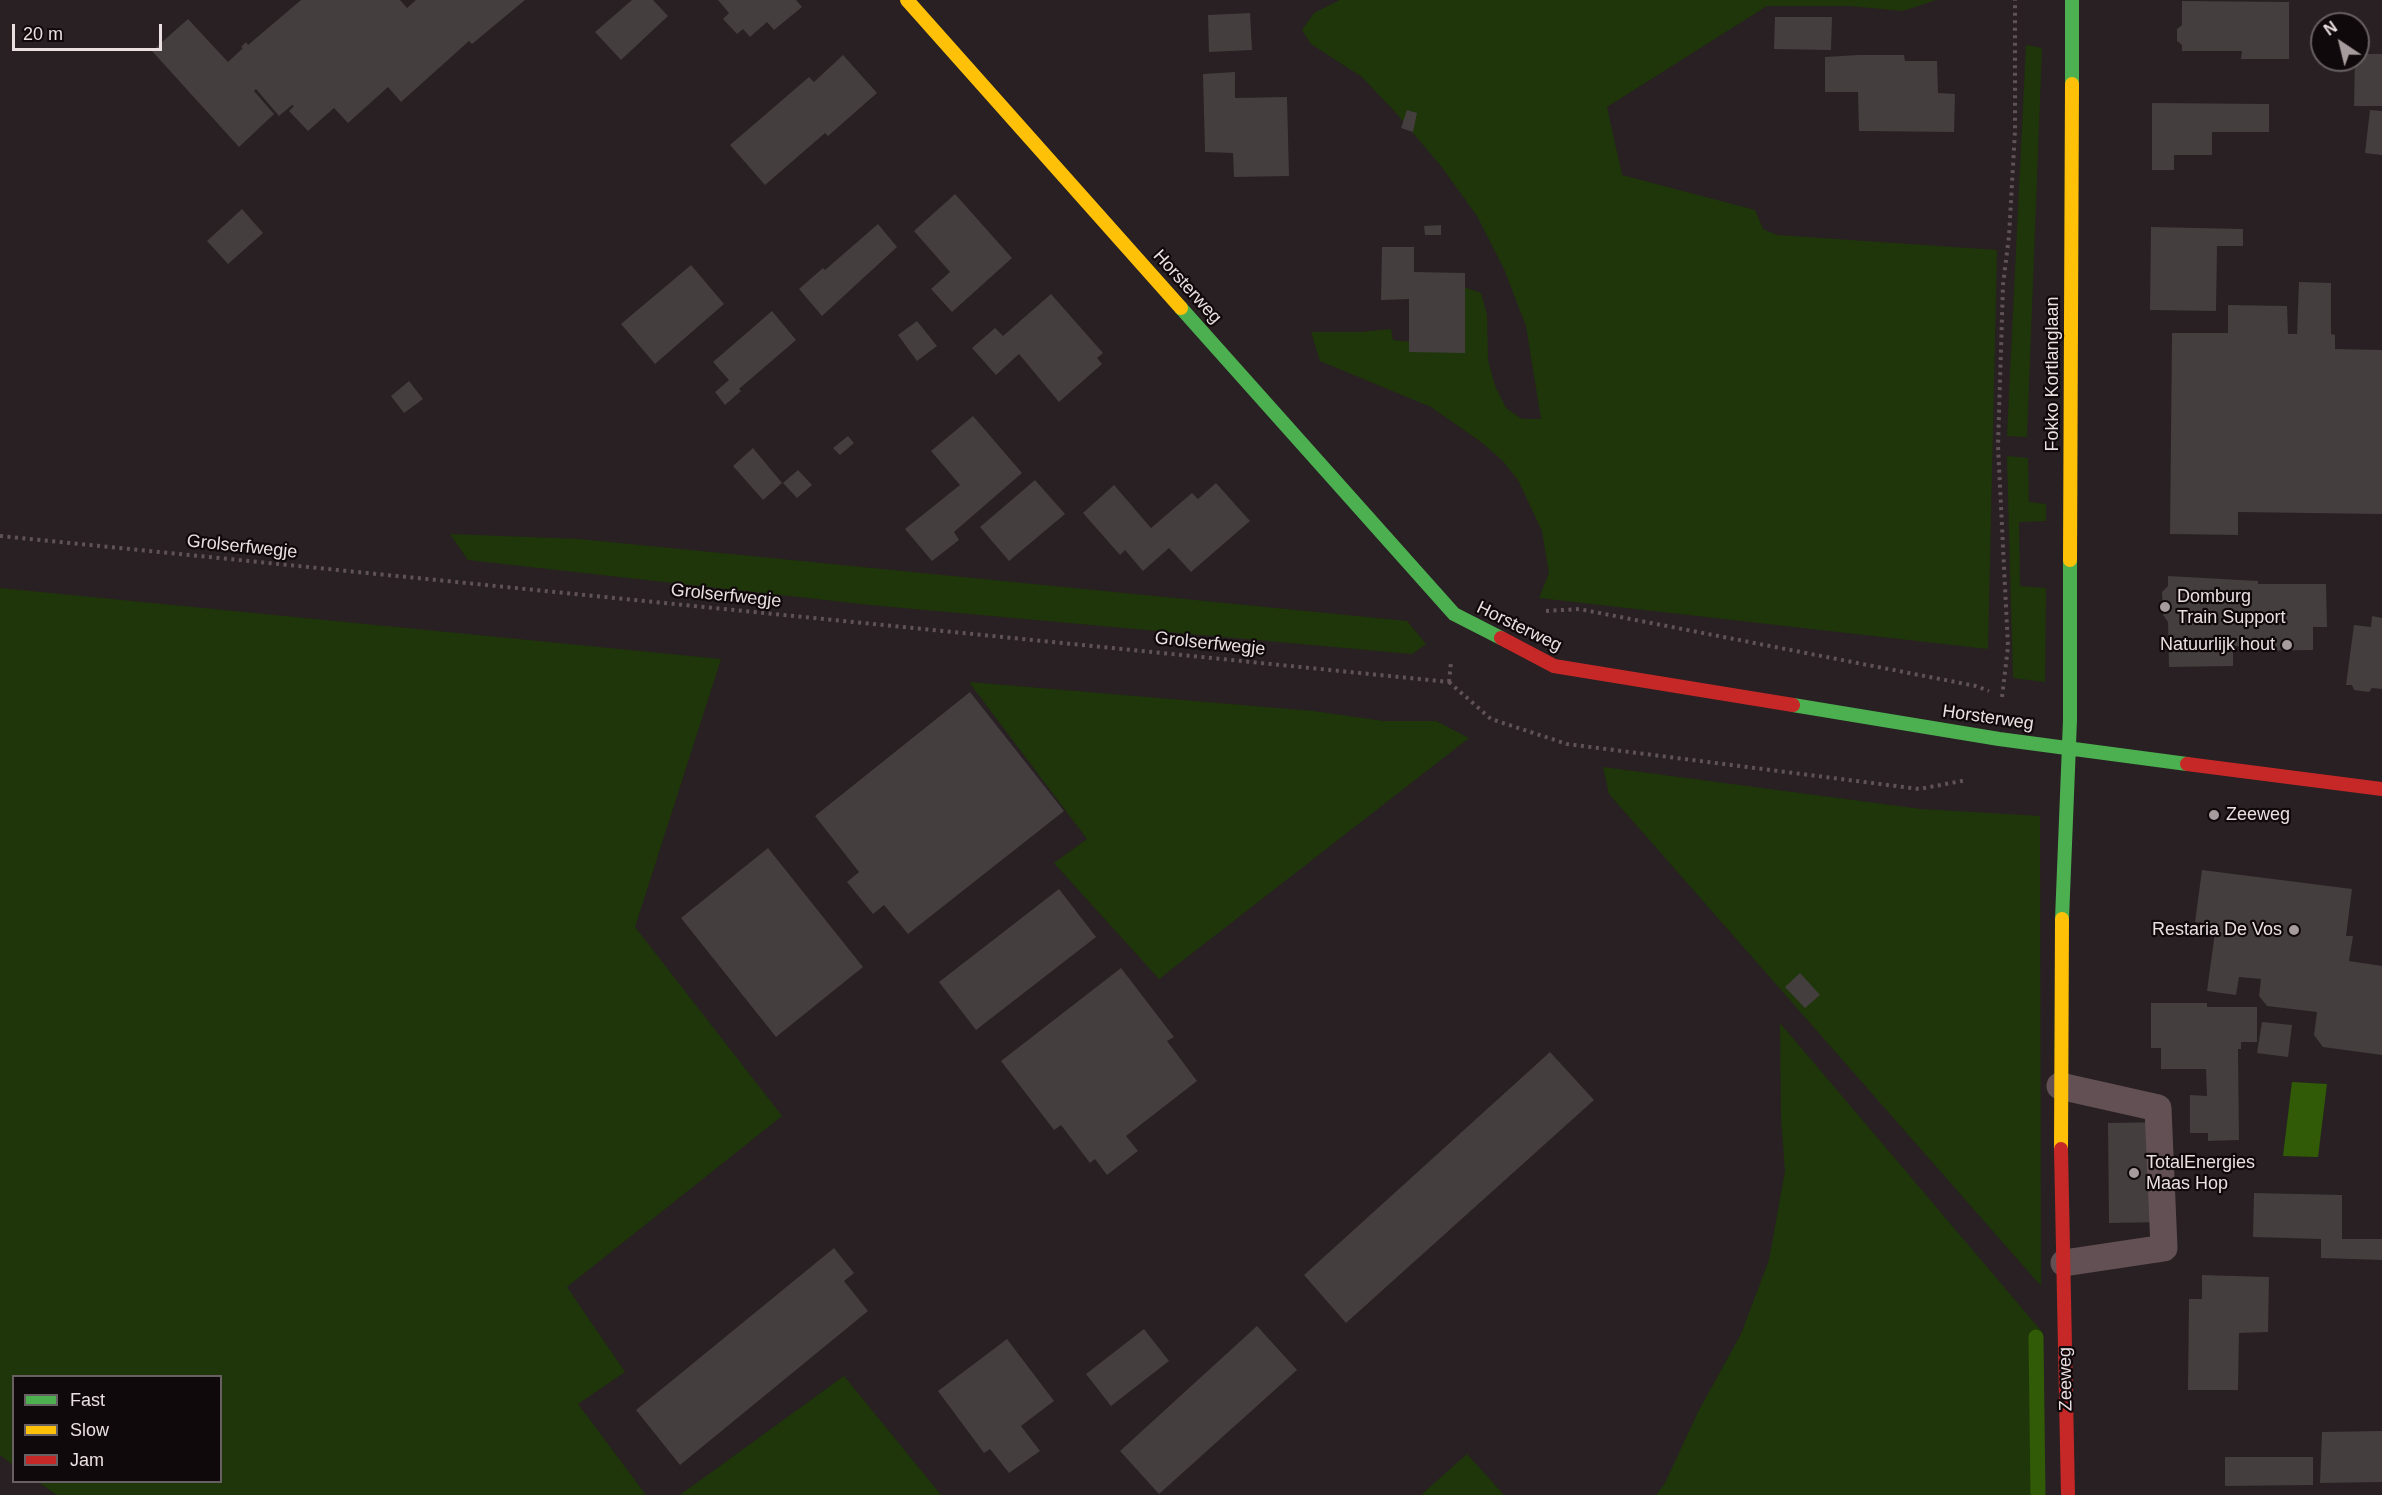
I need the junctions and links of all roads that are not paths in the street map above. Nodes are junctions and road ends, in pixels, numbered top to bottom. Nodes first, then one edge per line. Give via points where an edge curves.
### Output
1 (907, 0) edge
2 (2072, 0) edge
3 (2068, 748) junction
4 (2382, 789) edge
5 (2060, 1086) junction
6 (2064, 1263) junction
7 (2068, 1495) edge

1 - 3 main road, Horsterweg via 1454,614 1554,666
2 - 3 main road, Fokko Kortlanglaan
3 - 4 main road, Horsterweg
3 - 5 main road, Zeeweg
5 - 6 main road, Zeeweg
5 - 6 lane via 2158,1108 2164,1248
6 - 7 main road, Zeeweg

